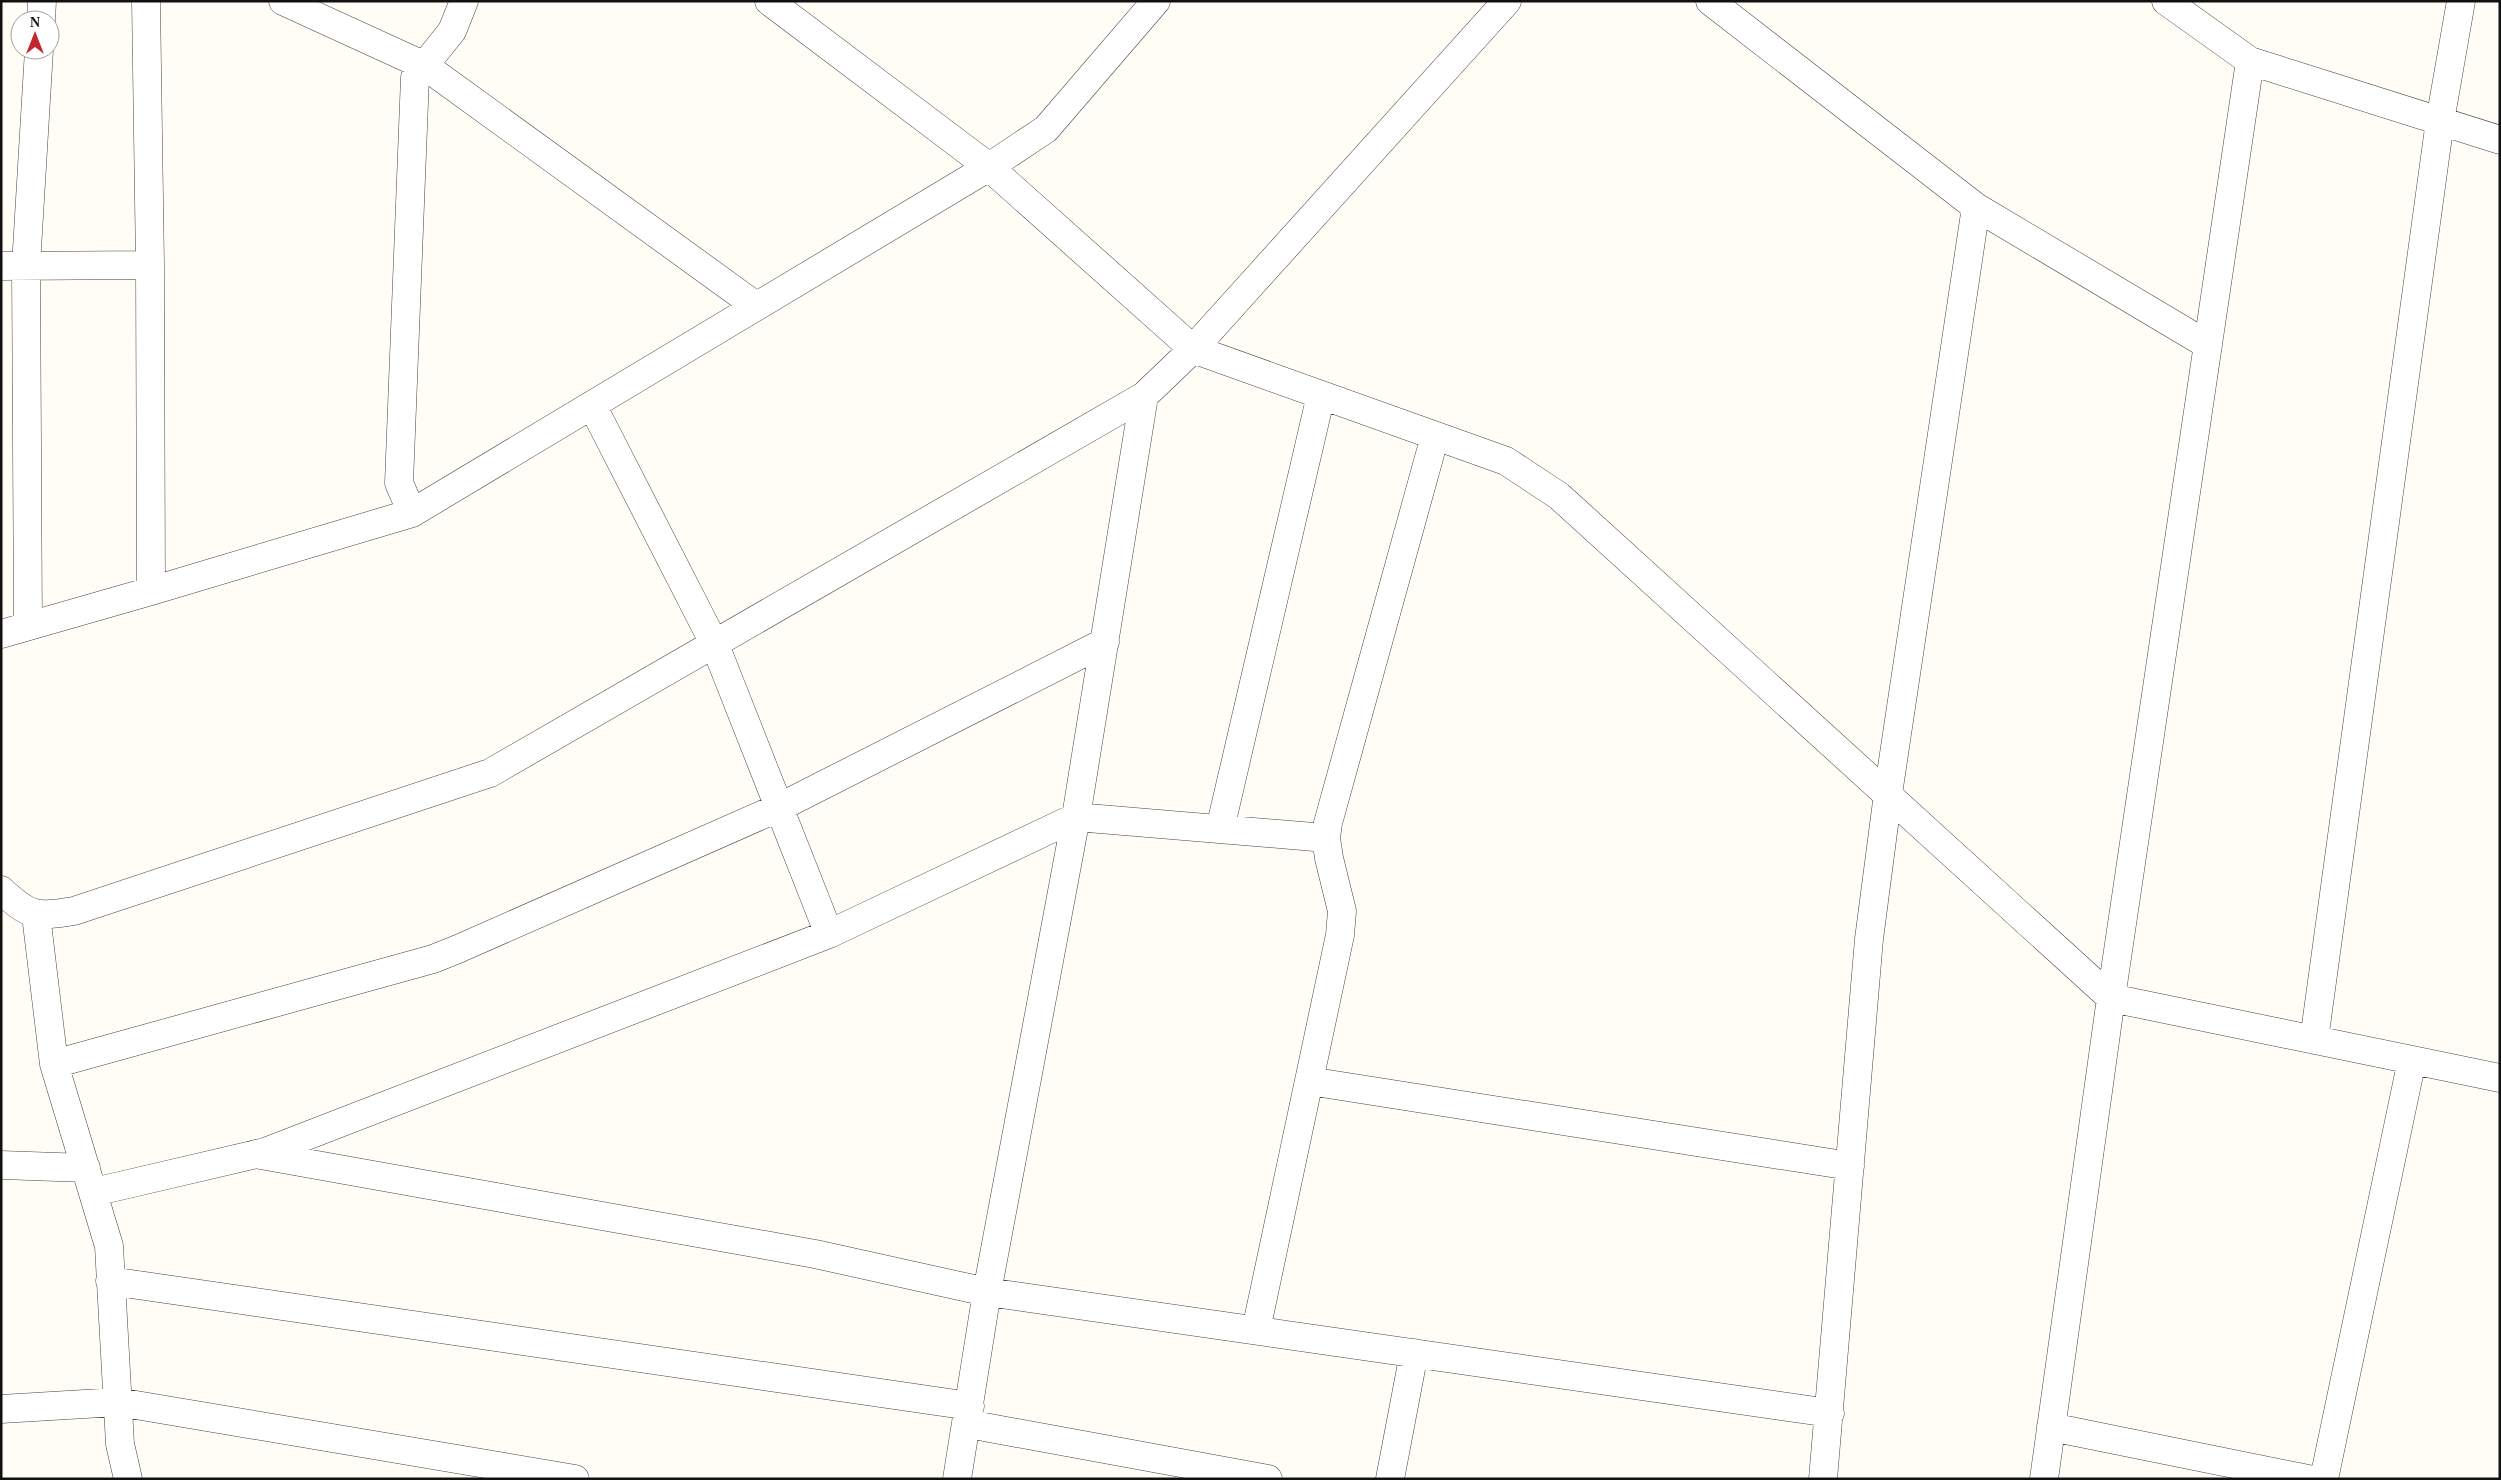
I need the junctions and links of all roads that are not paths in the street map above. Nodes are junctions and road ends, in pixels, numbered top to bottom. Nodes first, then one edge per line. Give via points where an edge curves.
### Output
1 (146, 1) edge
2 (283, 1) edge
3 (464, 1) edge
4 (770, 1) edge
5 (1156, 1) edge
6 (1507, 1) edge
7 (1710, 1) edge
8 (2166, 1) edge
9 (2461, 1) edge
10 (38, 60) edge
11 (2250, 61) junction
12 (424, 66) junction
13 (2440, 121) junction
14 (2500, 140) edge
15 (989, 167) junction
16 (1976, 207) junction
17 (150, 265) junction
18 (13, 266) edge
19 (756, 306) junction
20 (2208, 345) junction
21 (1193, 349) junction
22 (1321, 395) junction
23 (1144, 396) junction
24 (592, 405) junction
25 (1435, 436) junction
26 (412, 513) junction
27 (151, 592) junction
28 (28, 626) junction
29 (1, 634) edge
30 (1105, 642) junction
31 (715, 645) junction
32 (1888, 794) junction
33 (780, 808) junction
34 (1076, 817) junction
35 (1220, 829) junction
36 (1326, 838) junction
37 (1, 890) edge
38 (36, 915) junction
39 (829, 934) junction
40 (2110, 998) junction
41 (2314, 1040) junction
42 (2412, 1060) junction
43 (54, 1064) junction
44 (2500, 1078) edge
45 (1309, 1081) junction
46 (255, 1154) junction
47 (1, 1165) edge
48 (1850, 1166) junction
49 (90, 1180) junction
50 (110, 1281) junction
51 (987, 1292) junction
52 (1256, 1330) junction
53 (1414, 1353) junction
54 (118, 1402) junction
55 (1, 1409) edge
56 (1830, 1413) junction
57 (969, 1415) junction
58 (2051, 1427) junction
59 (451, 1468) edge
60 (128, 1479) edge
61 (575, 1479) edge
62 (957, 1479) edge
63 (1268, 1479) edge
64 (1390, 1479) edge
65 (1823, 1479) edge
66 (2044, 1479) edge
67 (2308, 1479) edge
68 (2324, 1479) edge

1 - 17 street
2 - 12 street
3 - 12 street via 452,31
4 - 15 street
5 - 15 street via 1046,129
6 - 21 street
7 - 16 street
8 - 11 street
9 - 13 street
10 - 18 street
11 - 13 street
11 - 20 street
12 - 19 street
12 - 26 street via 415,77 399,483
13 - 14 street
13 - 41 street
15 - 19 street
15 - 21 street
16 - 20 street
16 - 32 street
17 - 18 street
17 - 27 street
18 - 28 street
19 - 24 street
20 - 40 street
21 - 22 street
21 - 23 street
22 - 25 street
22 - 35 street
23 - 30 street
23 - 31 street
24 - 26 street
24 - 31 street
25 - 32 street via 1506,462 1559,496
25 - 36 street
26 - 27 street
27 - 28 street
28 - 29 street
30 - 33 street
30 - 34 street
31 - 33 street
31 - 38 street via 490,773 74,911
32 - 40 street
32 - 48 street via 1869,939
33 - 39 street
33 - 43 street via 433,958
34 - 35 street
34 - 39 street
34 - 51 street
35 - 36 street
36 - 45 street via 1342,911 1340,935
37 - 38 street
38 - 43 street
39 - 46 street
40 - 41 street
40 - 58 street
41 - 42 street
42 - 44 street
42 - 68 street
43 - 49 street
45 - 48 street
45 - 52 street
46 - 49 street
46 - 51 street via 815,1254
47 - 49 street
48 - 56 street
49 - 50 street via 108,1246
50 - 54 street
50 - 57 street
51 - 52 street
51 - 57 street
52 - 53 street
53 - 56 street
53 - 64 street
54 - 55 street
54 - 59 street
54 - 60 street via 120,1444
56 - 65 street
57 - 62 street
57 - 63 street
58 - 66 street
58 - 67 street
59 - 61 street

